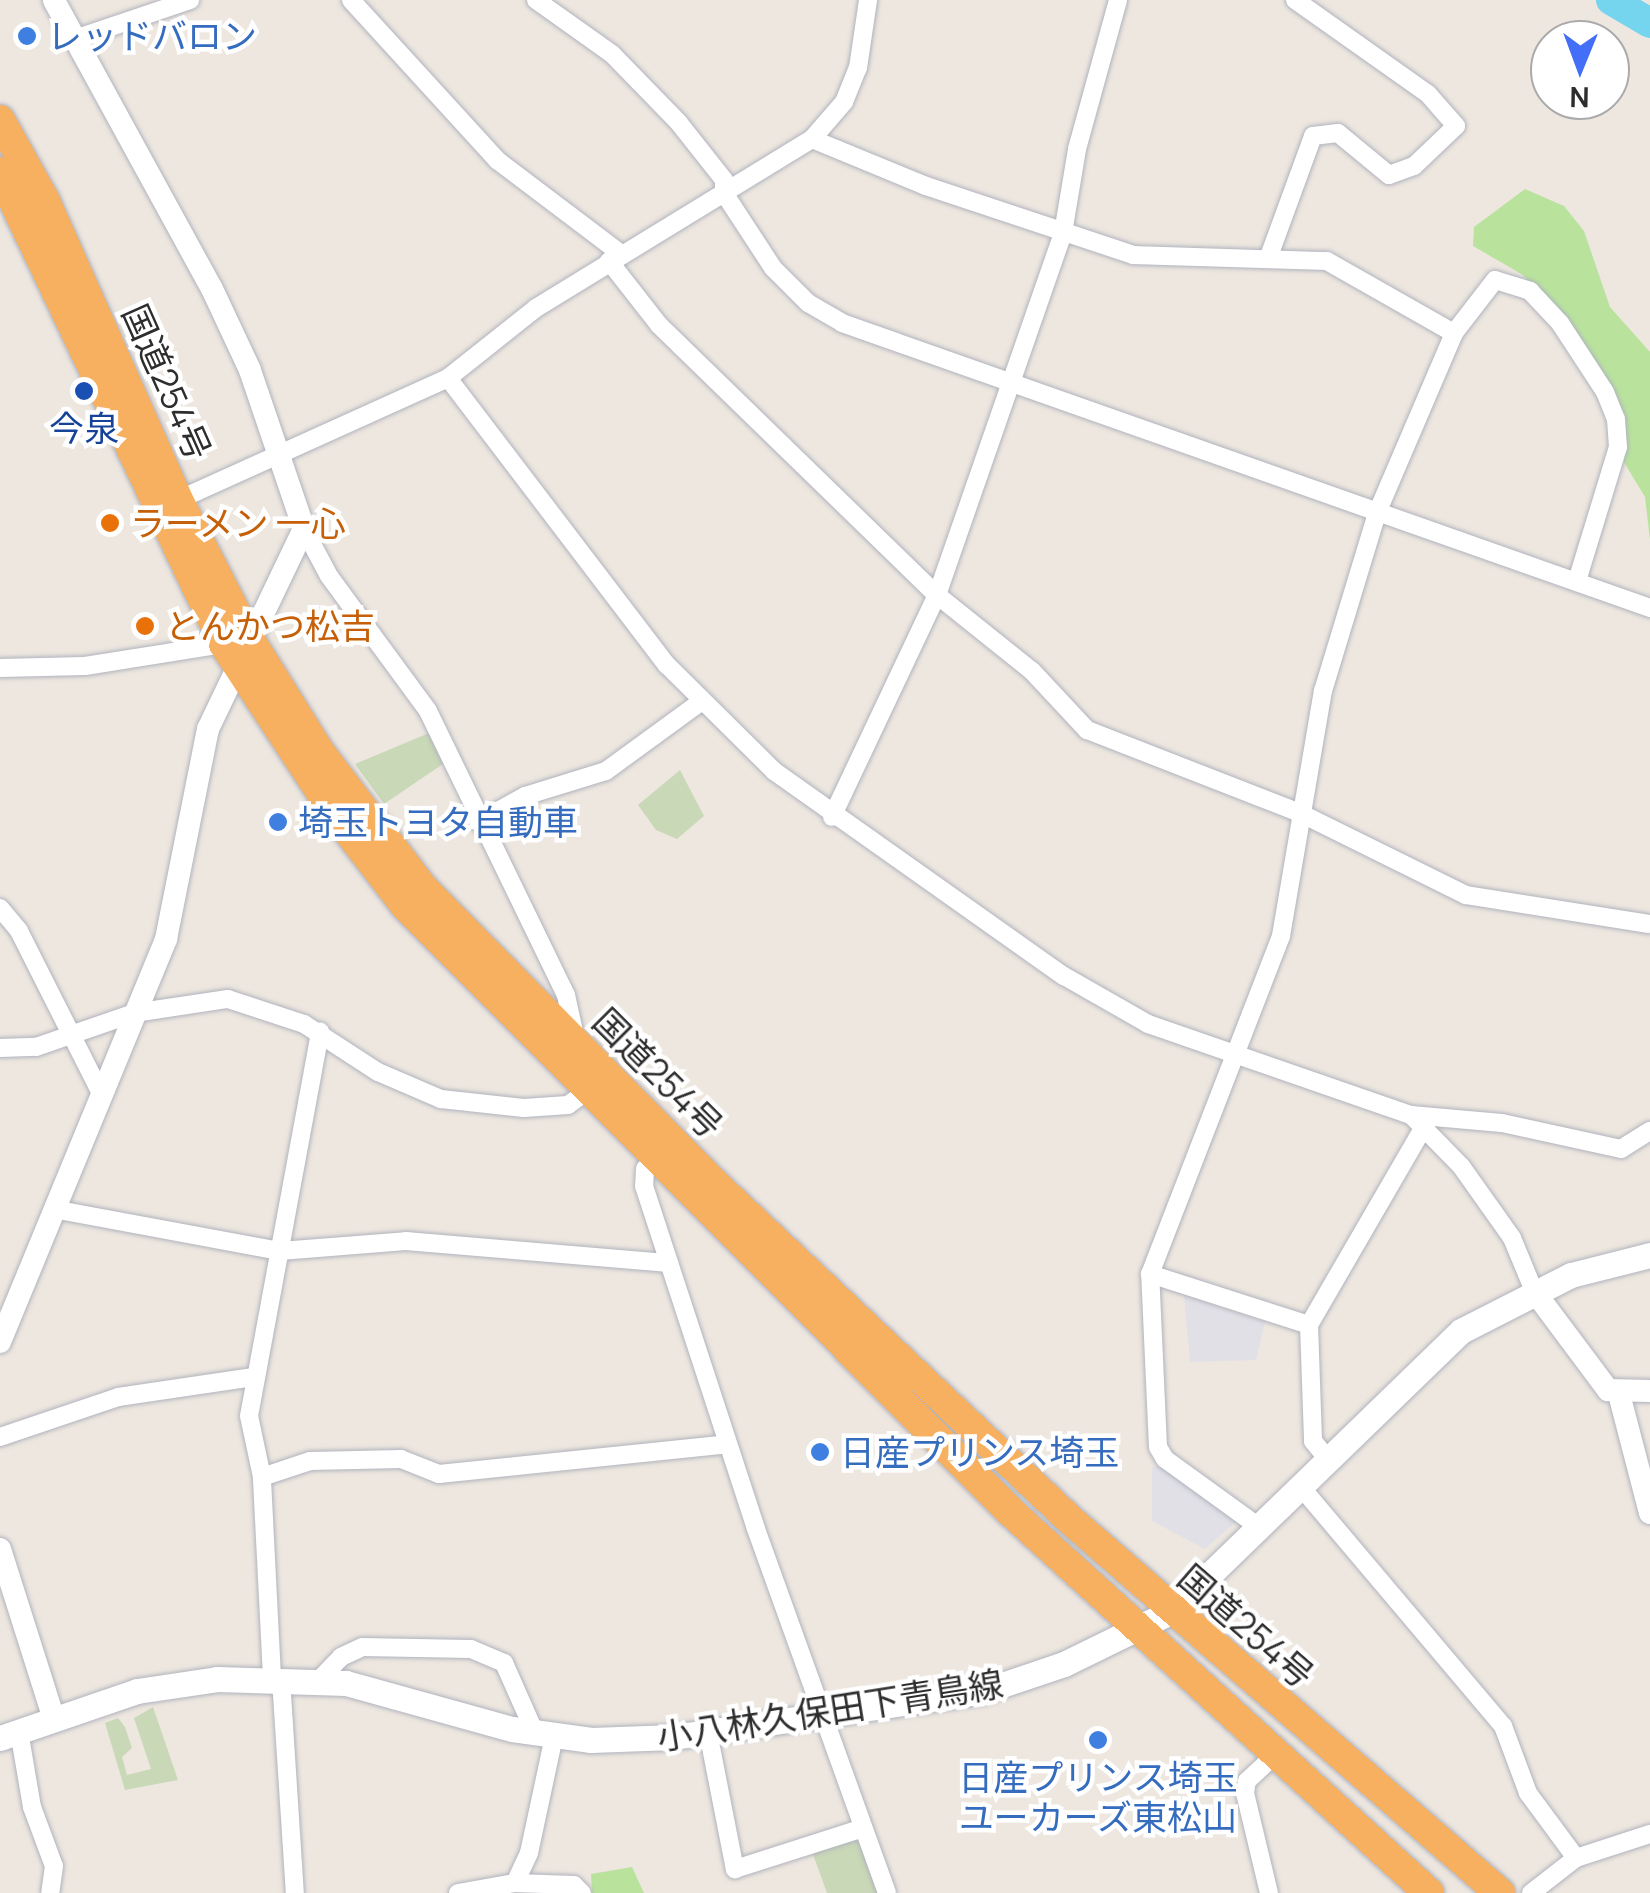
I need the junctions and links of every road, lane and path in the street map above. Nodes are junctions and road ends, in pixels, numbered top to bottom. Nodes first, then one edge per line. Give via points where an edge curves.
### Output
1 (54, 0) edge
2 (190, 0) edge
3 (351, 0) edge
4 (536, 0) edge
5 (1118, 0) edge
6 (1295, 0) edge
7 (862, 2) edge
8 (72, 40) junction
9 (0, 120) edge
10 (812, 139) junction
11 (0, 172) edge
12 (724, 194) junction
13 (1063, 233) junction
14 (614, 257) junction
15 (1268, 258) junction
16 (1454, 333) junction
17 (448, 378) junction
18 (1010, 382) junction
19 (283, 457) junction
20 (178, 500) junction
21 (1378, 513) junction
22 (304, 529) junction
23 (1576, 581) junction
24 (937, 594) junction
25 (1650, 608) edge
26 (237, 649) junction
27 (0, 668) edge
28 (702, 701) junction
29 (1302, 814) junction
30 (832, 817) junction
31 (478, 822) junction
32 (0, 908) edge
33 (1650, 924) edge
34 (134, 1013) junction
35 (320, 1032) junction
36 (70, 1037) junction
37 (576, 1045) junction
38 (0, 1048) edge
39 (1230, 1057) junction
40 (589, 1090) junction
41 (101, 1092) junction
42 (1418, 1121) junction
43 (1650, 1131) edge
44 (656, 1156) junction
45 (53, 1209) junction
46 (280, 1251) junction
47 (1650, 1255) edge
48 (669, 1263) junction
49 (1150, 1274) junction
50 (1534, 1290) junction
51 (1309, 1324) junction
52 (0, 1342) edge
53 (254, 1377) junction
54 (1650, 1391) edge
55 (1619, 1394) junction
56 (0, 1437) edge
57 (727, 1444) junction
58 (1326, 1458) junction
59 (262, 1477) junction
60 (1301, 1486) junction
61 (1650, 1513) edge
62 (1259, 1527) junction
63 (0, 1548) edge
64 (1172, 1611) junction
65 (1138, 1629) junction
66 (276, 1678) junction
67 (320, 1680) junction
68 (822, 1715) junction
69 (54, 1718) junction
70 (708, 1732) junction
71 (9, 1734) edge
72 (544, 1735) junction
73 (1274, 1756) junction
74 (860, 1828) junction
75 (1650, 1834) edge
76 (1576, 1858) junction
77 (515, 1883) junction
78 (50, 1893) edge
79 (295, 1893) edge
80 (458, 1893) edge
81 (582, 1893) edge
82 (887, 1893) edge
83 (1270, 1893) edge
84 (1428, 1893) edge
85 (1500, 1893) edge
86 (1531, 1893) edge

1 - 8 street
2 - 8 street
3 - 14 street via 497,160
4 - 12 street via 612,54 680,123 724,180
5 - 13 street via 1077,149
6 - 15 street via 1428,94 1456,126 1414,166 1389,175 1338,133 1312,136
7 - 10 street via 858,68 844,102
8 - 19 street via 212,289
9 - 20 highway, 国道254号 via 45,201
10 - 12 street
10 - 13 street
11 - 26 highway, 国道254号
12 - 14 street
12 - 18 street via 773,268 808,303 842,323
13 - 15 street via 1155,258
13 - 18 street
14 - 17 street via 493,338
14 - 24 street via 660,325
15 - 16 street via 1326,261
16 - 21 street
16 - 23 street via 1495,280 1512,282 1560,323 1606,392 1618,447
17 - 19 street
17 - 28 street via 609,594
18 - 21 street
18 - 24 street
19 - 20 street
19 - 22 street
20 - 26 highway, 国道254号
21 - 23 street
21 - 29 street via 1322,691
22 - 26 street
22 - 31 street via 328,576 428,711
23 - 25 street
24 - 29 street via 1032,671 1088,730
24 - 30 street
26 - 27 street
26 - 34 street via 195,769 180,892
26 - 37 highway, 国道254号 via 388,845 489,960
26 - 40 highway, 国道254号 via 338,818 405,905
28 - 30 street
28 - 31 street via 606,771 524,796
29 - 33 street via 1466,895
29 - 39 street via 1281,936
30 - 39 street via 1070,979 1148,1024
31 - 37 street via 566,995
32 - 36 street via 19,931
34 - 35 street via 228,998
34 - 36 street
34 - 41 street
35 - 40 street via 378,1072 441,1099 524,1108 568,1105
35 - 46 street
36 - 38 street
36 - 41 street
37 - 64 highway, 国道254号 via 811,1276
39 - 42 street
39 - 49 street
40 - 44 highway, 国道254号
41 - 45 street
42 - 43 street via 1502,1123 1621,1149
42 - 50 street via 1461,1166 1512,1238
42 - 51 street
44 - 48 street via 643,1176
44 - 65 highway, 国道254号 via 899,1402
45 - 46 street
45 - 52 street
46 - 48 street via 406,1241
46 - 53 street
47 - 50 main road, 小八林久保田下青鳥線 via 1601,1264
48 - 57 street
49 - 51 street
49 - 62 street via 1158,1447 1165,1459
50 - 55 street via 1594,1378
50 - 58 main road, 小八林久保田下青鳥線 via 1460,1331
51 - 58 street via 1313,1440
53 - 56 street via 118,1397
53 - 59 street via 249,1416
54 - 55 street
55 - 61 street
57 - 59 street via 438,1474 401,1460 310,1461
57 - 68 street
58 - 60 main road, 小八林久保田下青鳥線
59 - 66 street
60 - 62 main road, 小八林久保田下青鳥線
60 - 76 street via 1494,1712 1528,1793
62 - 64 main road, 小八林久保田下青鳥線
63 - 69 street
64 - 65 main road, 小八林久保田下青鳥線
64 - 85 highway, 国道254号
65 - 68 main road, 小八林久保田下青鳥線 via 984,1692
65 - 73 highway, 国道254号
66 - 67 main road, 小八林久保田下青鳥線
66 - 69 main road, 小八林久保田下青鳥線 via 137,1691
66 - 79 street
67 - 72 main road, 小八林久保田下青鳥線
67 - 72 street via 340,1657 362,1647 471,1649 504,1663
68 - 70 main road, 小八林久保田下青鳥線
68 - 74 street
69 - 71 main road, 小八林久保田下青鳥線
70 - 72 main road, 小八林久保田下青鳥線 via 637,1740
70 - 74 street via 735,1869
71 - 78 street via 54,1866
72 - 77 street via 529,1853
73 - 83 street via 1246,1781 1245,1793
73 - 84 highway, 国道254号
74 - 82 street
75 - 76 street
76 - 86 street
77 - 80 street
77 - 81 street via 574,1885

